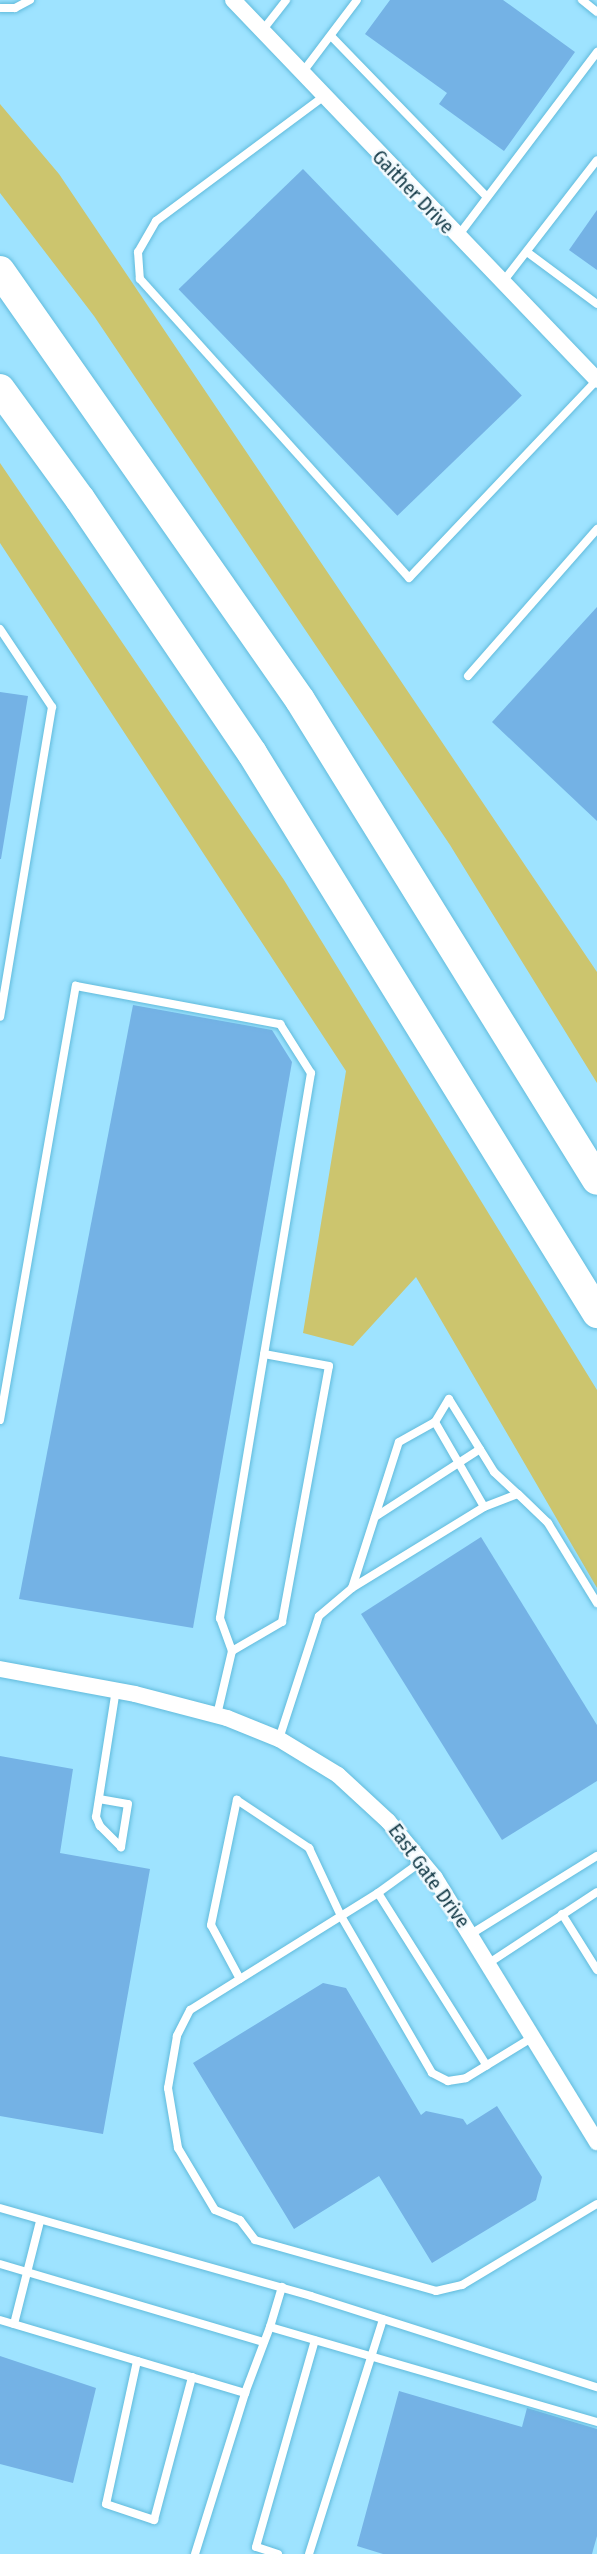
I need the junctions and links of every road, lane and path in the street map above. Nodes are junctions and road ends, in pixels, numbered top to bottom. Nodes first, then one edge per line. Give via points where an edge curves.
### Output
1 (30, 0) edge
2 (233, 0) edge
3 (286, 0) edge
4 (357, 0) edge
5 (582, 0) edge
6 (0, 8) edge
7 (597, 12) edge
8 (262, 32) junction
9 (331, 36) junction
10 (597, 52) edge
11 (301, 74) junction
12 (323, 97) junction
13 (597, 160) edge
14 (487, 197) junction
15 (457, 238) junction
16 (527, 252) junction
17 (0, 271) edge
18 (501, 283) junction
19 (597, 304) edge
20 (597, 380) edge
21 (0, 389) edge
22 (597, 529) edge
23 (0, 629) edge
24 (468, 676) dead end
25 (0, 1017) edge
26 (597, 1180) edge
27 (597, 1313) edge
28 (264, 1354) junction
29 (0, 1420) edge
30 (435, 1422) junction
31 (480, 1449) junction
32 (458, 1463) junction
33 (518, 1494) junction
34 (484, 1508) junction
35 (375, 1517) junction
36 (352, 1588) junction
37 (597, 1603) edge
38 (232, 1651) junction
39 (0, 1669) edge
40 (116, 1690) junction
41 (217, 1715) junction
42 (279, 1738) junction
43 (99, 1799) junction
44 (597, 1856) edge
45 (422, 1861) junction
46 (597, 1892) edge
47 (378, 1893) junction
48 (562, 1914) junction
49 (341, 1916) junction
50 (471, 1934) junction
51 (489, 1963) junction
52 (597, 1970) edge
53 (240, 1979) junction
54 (533, 2037) junction
55 (487, 2066) junction
56 (597, 2142) edge
57 (597, 2204) edge
58 (0, 2208) edge
59 (40, 2221) junction
60 (0, 2264) edge
61 (27, 2272) junction
62 (282, 2287) junction
63 (383, 2319) junction
64 (0, 2320) edge
65 (14, 2324) junction
66 (270, 2328) junction
67 (315, 2340) junction
68 (264, 2342) junction
69 (371, 2356) junction
70 (137, 2361) junction
71 (192, 2377) junction
72 (597, 2387) edge
73 (245, 2393) junction
74 (597, 2422) edge
75 (195, 2554) edge
76 (278, 2554) edge
77 (309, 2554) edge

1 - 6 lane via 15,8
2 - 8 street, Gaither Drive
3 - 8 lane
4 - 9 lane
5 - 7 lane
8 - 11 street, Gaither Drive
9 - 11 lane
9 - 14 lane
10 - 14 lane
11 - 12 street, Gaither Drive
12 - 15 street, Gaither Drive
12 - 20 lane via 156,221 138,252 140,279 409,578
13 - 16 lane
14 - 15 lane
15 - 18 street, Gaither Drive
16 - 18 lane
16 - 19 lane
17 - 26 highway via 300,700
18 - 20 street, Gaither Drive
21 - 27 highway via 107,538 252,753
22 - 24 lane
23 - 25 lane via 52,707
28 - 29 lane via 311,1073 280,1024 76,986
28 - 38 lane via 220,1618
28 - 38 lane via 329,1366 282,1622
30 - 31 lane via 449,1399
30 - 32 lane
30 - 35 lane via 399,1442
31 - 32 lane
31 - 33 lane via 494,1472
32 - 34 lane
32 - 35 lane
33 - 34 lane
33 - 37 lane via 548,1523
34 - 36 lane
35 - 36 lane
36 - 42 lane via 319,1616
38 - 41 lane
39 - 40 street, East Gate Drive
40 - 41 street, East Gate Drive
40 - 43 lane
41 - 42 street, East Gate Drive
42 - 45 street, East Gate Drive via 364,1796
43 - 43 lane via 96,1816 100,1826 121,1847 129,1804
44 - 50 lane
45 - 47 lane
45 - 50 street, East Gate Drive
46 - 48 lane
47 - 49 lane
47 - 55 lane
48 - 51 lane
48 - 52 lane
49 - 53 lane
49 - 53 lane via 309,1848 237,1800 211,1925
49 - 55 lane via 432,2073 448,2081 466,2078
50 - 51 street, East Gate Drive
51 - 54 street, East Gate Drive
53 - 57 lane via 190,2010 177,2036 168,2088 178,2148 215,2210 240,2220 255,2240 436,2291 462,2284
54 - 55 lane
54 - 56 street, East Gate Drive
58 - 59 lane
59 - 61 lane
59 - 62 lane
60 - 61 lane
61 - 65 lane
61 - 68 lane
62 - 63 lane
62 - 66 lane
63 - 69 lane
63 - 72 lane
64 - 65 lane
65 - 70 lane
66 - 67 lane
66 - 68 lane
67 - 69 lane
67 - 76 lane via 256,2547
68 - 73 lane
69 - 74 lane
69 - 77 lane
70 - 71 lane
70 - 71 lane via 106,2504 154,2520
71 - 73 lane
73 - 75 lane

